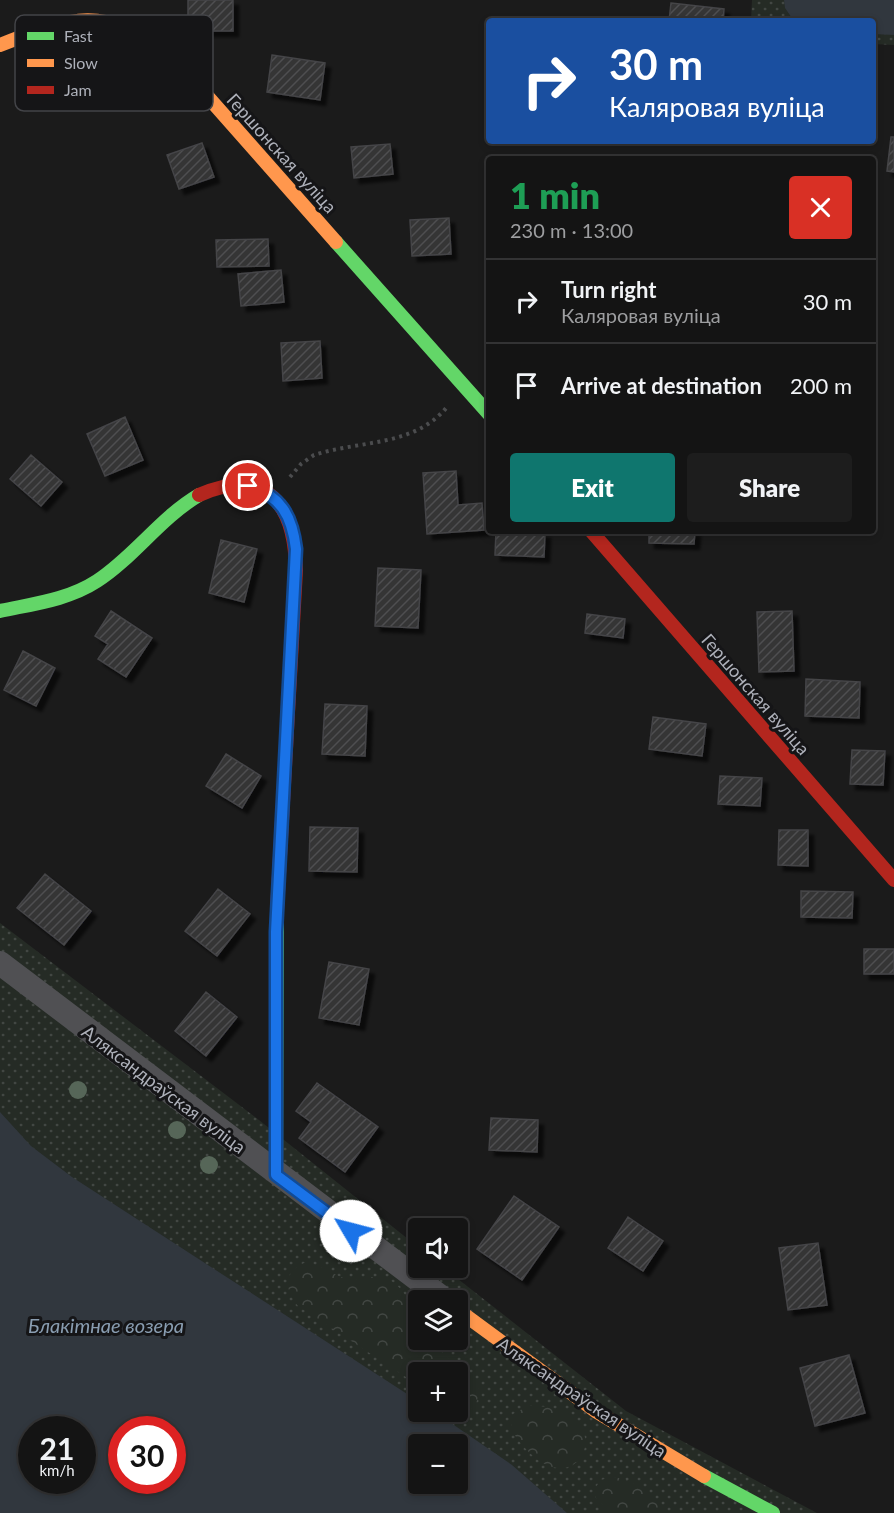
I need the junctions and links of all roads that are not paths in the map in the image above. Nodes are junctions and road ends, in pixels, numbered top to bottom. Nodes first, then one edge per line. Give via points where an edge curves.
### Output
1 (15, 39) edge
2 (0, 45) edge
3 (213, 102) edge
4 (486, 410) edge
5 (594, 534) edge
6 (0, 611) edge
7 (894, 880) edge
8 (0, 963) edge
9 (276, 1175) junction
10 (431, 1290) edge
11 (468, 1317) edge
12 (772, 1513) edge

1 - 2 street, Гершонская вуліца
3 - 4 street, Гершонская вуліца
5 - 7 street, Гершонская вуліца
6 - 9 street via 74,593 97,582 174,512 213,489 248,486 262,490 287,511 294,530 296,570 276,932
8 - 9 street, Аляксандраўская вуліца
9 - 10 street, Аляксандраўская вуліца
11 - 12 street, Аляксандраўская вуліца via 597,1412

